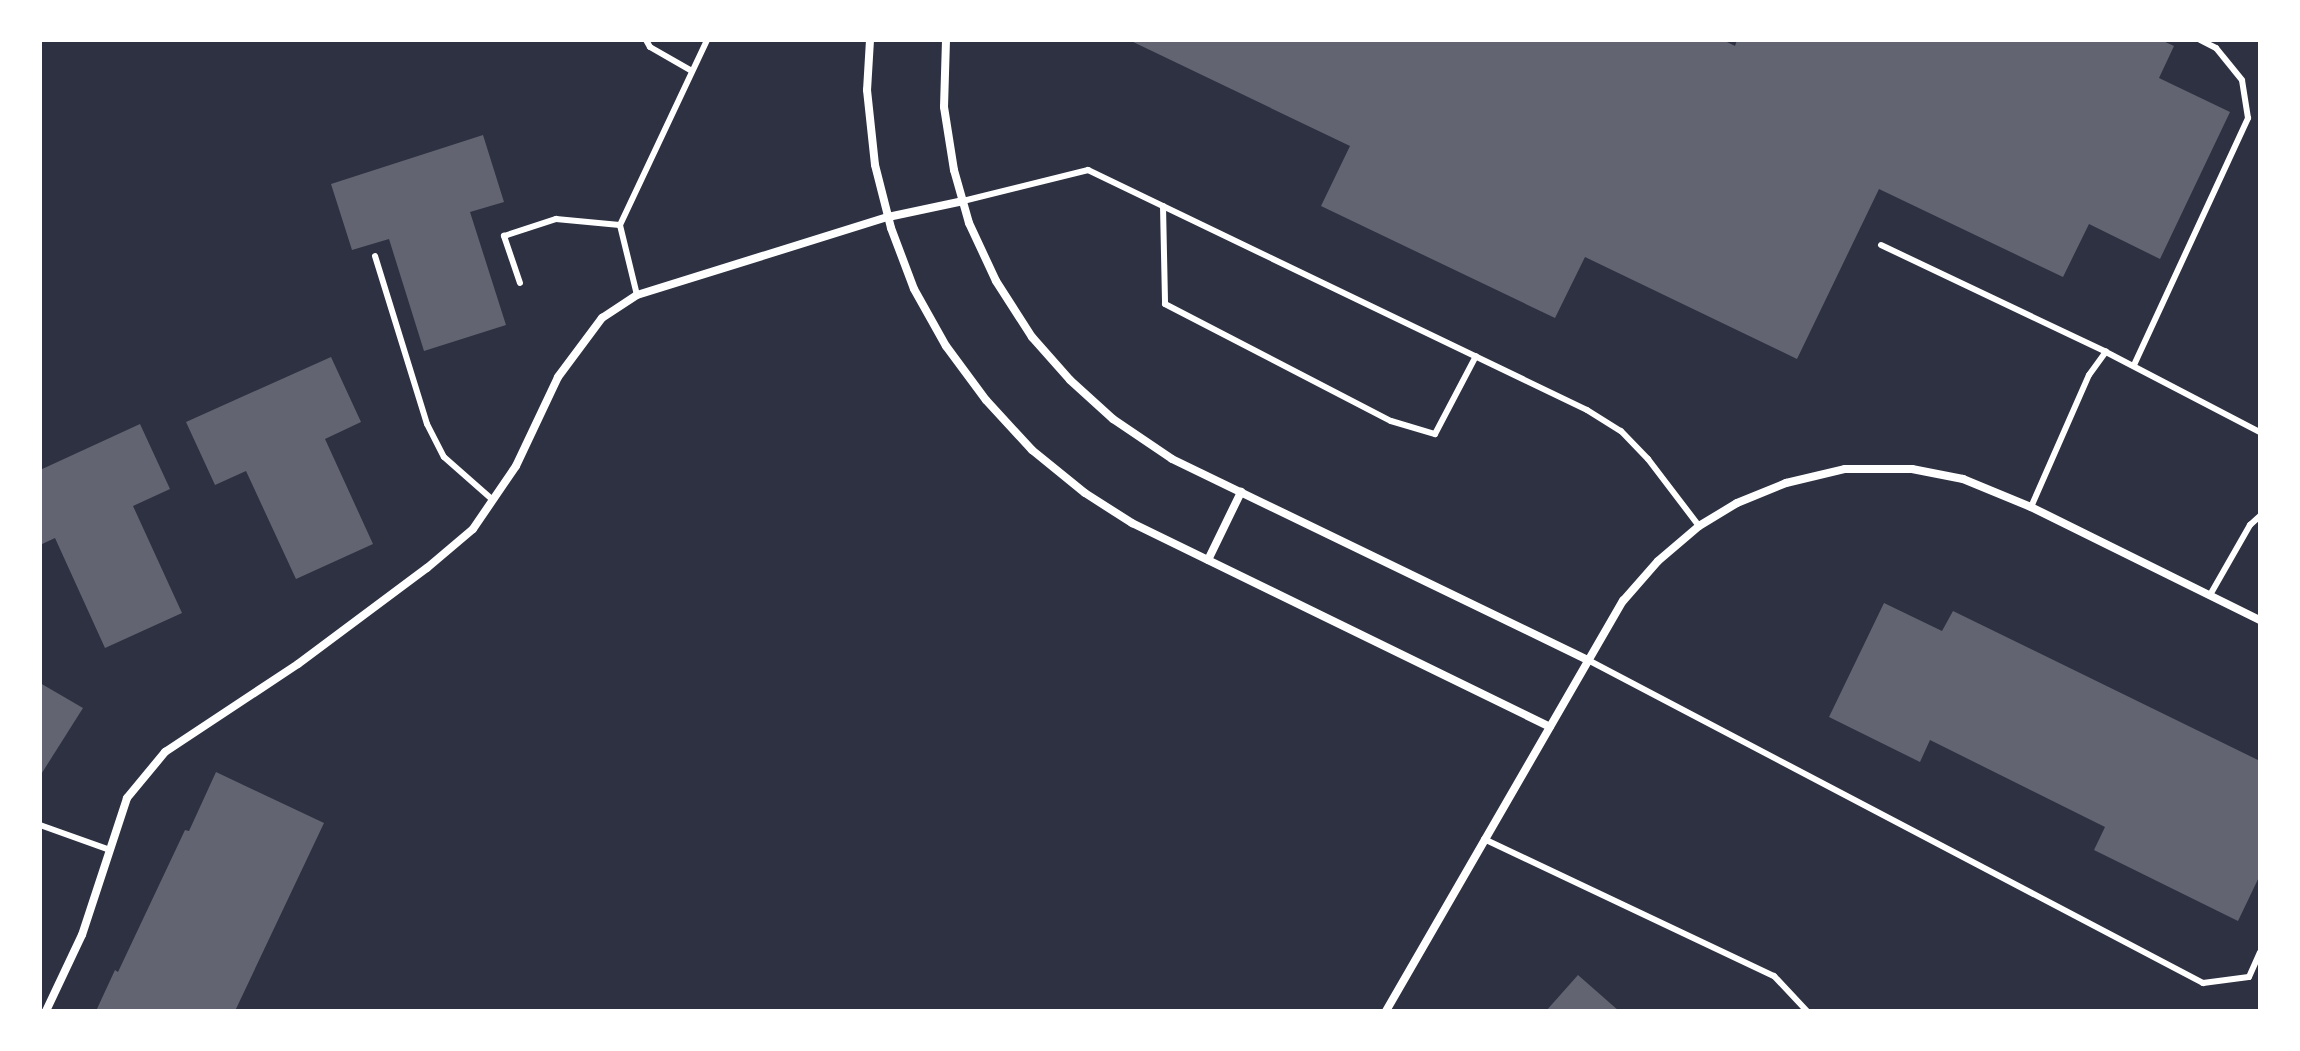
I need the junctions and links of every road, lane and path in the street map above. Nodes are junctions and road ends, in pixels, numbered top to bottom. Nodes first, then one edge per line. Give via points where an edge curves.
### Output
1 (646, 40) edge
2 (707, 40) edge
3 (870, 40) edge
4 (946, 40) edge
5 (2200, 40) edge
6 (692, 71) junction
7 (963, 201) junction
8 (1163, 206) junction
9 (888, 217) junction
10 (620, 225) junction
11 (1881, 245) dead end
12 (375, 256) dead end
13 (520, 283) dead end
14 (637, 295) junction
15 (2106, 352) junction
16 (1476, 356) junction
17 (2134, 365) junction
18 (2260, 432) edge
19 (1241, 492) junction
20 (493, 500) junction
21 (2031, 507) junction
22 (2260, 516) edge
23 (1699, 526) junction
24 (1208, 560) junction
25 (2210, 595) junction
26 (2260, 620) edge
27 (1588, 660) junction
28 (1550, 727) junction
29 (40, 825) edge
30 (1484, 839) junction
31 (110, 850) junction
32 (2260, 952) edge
33 (46, 1011) edge
34 (1386, 1011) edge
35 (1807, 1011) edge

1 - 6 lane
2 - 6 lane
3 - 9 street via 867,90 875,165
4 - 7 street via 944,107
5 - 17 lane via 2216,48 2242,80 2248,118
6 - 10 lane
7 - 8 lane via 1088,170
7 - 9 street
7 - 19 street via 996,281 1032,337 1070,380 1113,419 1172,459
8 - 16 lane
8 - 16 lane via 1165,304 1391,421 1435,434
9 - 14 street
9 - 24 street via 914,289 946,346 1032,450 1132,523
10 - 13 lane via 556,219 504,236
10 - 14 lane
11 - 15 lane
12 - 20 lane via 427,424 444,457
14 - 20 street via 602,318 558,377 516,466
15 - 17 lane
15 - 21 lane via 2089,375
16 - 23 lane via 1621,431
17 - 18 lane
19 - 24 street
19 - 27 street
20 - 31 street via 473,529 427,568 298,664 165,752 127,798
21 - 23 street via 1963,479 1866,467 1786,483
21 - 25 street
22 - 25 lane
23 - 27 street via 1623,601
24 - 28 street
25 - 26 street
27 - 28 street
27 - 32 lane via 2203,983 2249,977
28 - 30 street
29 - 31 lane
30 - 34 street
30 - 35 lane via 1774,976
31 - 33 street via 82,935

